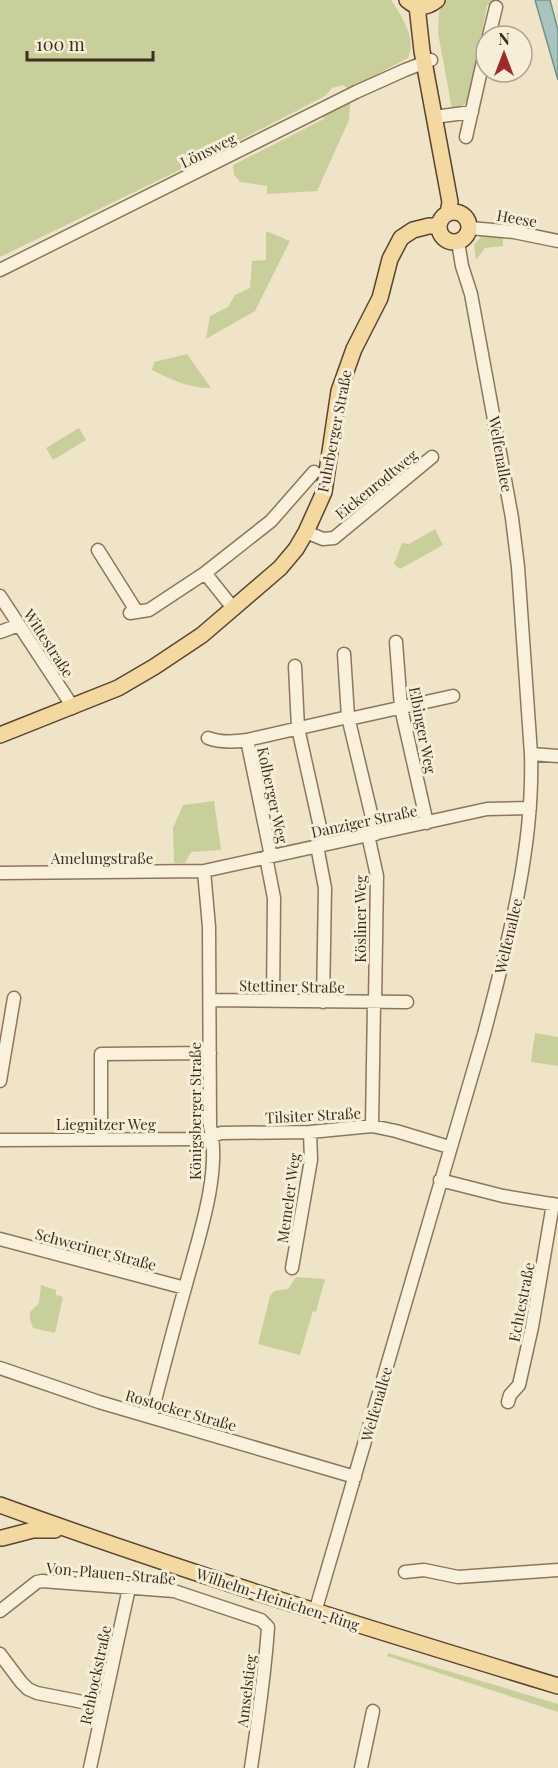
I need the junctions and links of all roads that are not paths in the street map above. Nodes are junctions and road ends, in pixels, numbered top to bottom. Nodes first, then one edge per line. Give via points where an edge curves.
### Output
1 (422, 3) edge
2 (496, 7) dead end
3 (492, 24) edge
4 (428, 61) junction
5 (478, 84) edge
6 (472, 112) junction
7 (438, 116) junction
8 (466, 137) dead end
9 (454, 213) junction
10 (439, 226) junction
11 (470, 228) junction
12 (558, 241) edge
13 (458, 242) junction
14 (0, 270) edge
15 (432, 457) dead end
16 (314, 472) dead end
17 (306, 532) junction
18 (98, 550) dead end
19 (205, 573) junction
20 (0, 596) edge
21 (233, 608) junction
22 (19, 624) junction
23 (0, 632) edge
24 (396, 642) dead end
25 (344, 654) dead end
26 (295, 666) dead end
27 (453, 696) dead end
28 (72, 708) junction
29 (401, 708) junction
30 (349, 718) junction
31 (298, 729) junction
32 (0, 735) edge
33 (208, 738) dead end
34 (247, 740) junction
35 (531, 754) junction
36 (558, 756) edge
37 (530, 808) junction
38 (427, 823) junction
39 (372, 834) junction
40 (320, 845) junction
41 (268, 857) junction
42 (204, 871) junction
43 (0, 873) edge
44 (14, 998) dead end
45 (210, 1000) junction
46 (273, 1000) junction
47 (323, 1002) junction
48 (407, 1002) dead end
49 (375, 1003) junction
50 (210, 1053) junction
51 (0, 1081) edge
52 (372, 1126) junction
53 (310, 1132) junction
54 (213, 1136) junction
55 (101, 1139) junction
56 (0, 1140) edge
57 (449, 1147) junction
58 (440, 1180) junction
59 (556, 1204) edge
60 (0, 1239) edge
61 (292, 1268) dead end
62 (185, 1288) junction
63 (0, 1368) edge
64 (508, 1402) dead end
65 (151, 1416) junction
66 (355, 1477) junction
67 (5, 1511) edge
68 (73, 1532) junction
69 (1, 1539) edge
70 (558, 1570) edge
71 (405, 1572) dead end
72 (129, 1588) junction
73 (0, 1611) edge
74 (315, 1612) junction
75 (261, 1620) joint
76 (0, 1654) edge
77 (558, 1686) edge
78 (103, 1706) junction
79 (374, 1711) dead end
80 (90, 1768) edge
81 (250, 1768) edge
82 (361, 1768) edge

1 - 4 main road
2 - 3 street
4 - 7 main road
4 - 14 street, Lönsweg via 356,92
5 - 6 street
6 - 7 street
6 - 8 street
7 - 9 main road
9 - 10 main road via 441,219
9 - 11 main road via 467,218
10 - 13 main road via 446,239
10 - 17 main road, Fuhrberger Straße via 413,230 401,238 390,259 380,298 346,368 324,492
11 - 12 street, Heese
11 - 13 main road
13 - 35 street, Welfenallee via 512,518
15 - 17 street, Eickenrodtweg via 334,538 323,539
16 - 19 street, Fuhrberger Straße via 270,521
17 - 21 main road, Fuhrberger Straße via 280,568
18 - 19 street, Fuhrberger Straße via 134,613 149,610
19 - 21 street
20 - 22 street, Wittestraße
21 - 28 main road, Fuhrberger Straße via 154,668
22 - 23 street
22 - 28 street, Wittestraße
24 - 29 street, Elbinger Weg
25 - 30 street, Kösliner Weg
26 - 31 street
27 - 29 street
28 - 32 main road, Fuhrberger Straße
29 - 30 street
29 - 38 street, Elbinger Weg
30 - 31 street
30 - 39 street, Kösliner Weg
31 - 34 street
31 - 40 street
33 - 34 street
34 - 41 street, Kolberger Weg
35 - 36 street
35 - 37 street, Welfenallee
37 - 38 street, Danziger Straße via 488,809
37 - 57 street, Welfenallee via 526,849 505,952
38 - 39 street, Danziger Straße
39 - 40 street, Danziger Straße
39 - 49 street, Kösliner Weg via 377,876
40 - 41 street, Danziger Straße
40 - 47 street via 325,888
41 - 42 street, Danziger Straße
41 - 46 street, Kolberger Weg via 274,898
42 - 43 street, Amelungstraße
42 - 45 street, Königsberger Straße
44 - 51 street
45 - 46 street, Stettiner Straße
45 - 50 street, Königsberger Straße
46 - 47 street, Stettiner Straße
47 - 49 street, Stettiner Straße
48 - 49 street, Stettiner Straße
49 - 52 street
50 - 54 street, Königsberger Straße
50 - 55 street via 101,1054
52 - 53 street, Tilsiter Straße
52 - 57 street, Tilsiter Straße
53 - 54 street, Tilsiter Straße
53 - 61 street, Memeler Weg via 311,1160
54 - 55 street, Liegnitzer Weg
54 - 62 street, Königsberger Straße via 207,1208
55 - 56 street, Liegnitzer Weg
57 - 58 street, Welfenallee
58 - 59 street
58 - 66 street, Welfenallee
59 - 64 street, Echtestraße via 519,1385
60 - 62 street, Schweriner Straße
62 - 65 street, Königsberger Straße
63 - 65 street, Rostocker Straße
65 - 66 street, Rostocker Straße
66 - 74 street, Welfenallee
67 - 68 main road, Wilhelm-Heinichen-Ring
67 - 69 main road via 7,1528
68 - 69 main road via 33,1530
68 - 74 main road, Wilhelm-Heinichen-Ring
70 - 71 street via 458,1576 424,1570
72 - 73 street, Von-Plauen-Straße via 42,1581
72 - 75 street, Von-Plauen-Straße via 174,1591
72 - 78 street, Rehbockstraße
74 - 77 main road, Wilhelm-Heinichen-Ring
75 - 81 street, Amselstieg via 268,1627
76 - 78 street via 28,1689
78 - 80 street, Rehbockstraße
79 - 82 street

